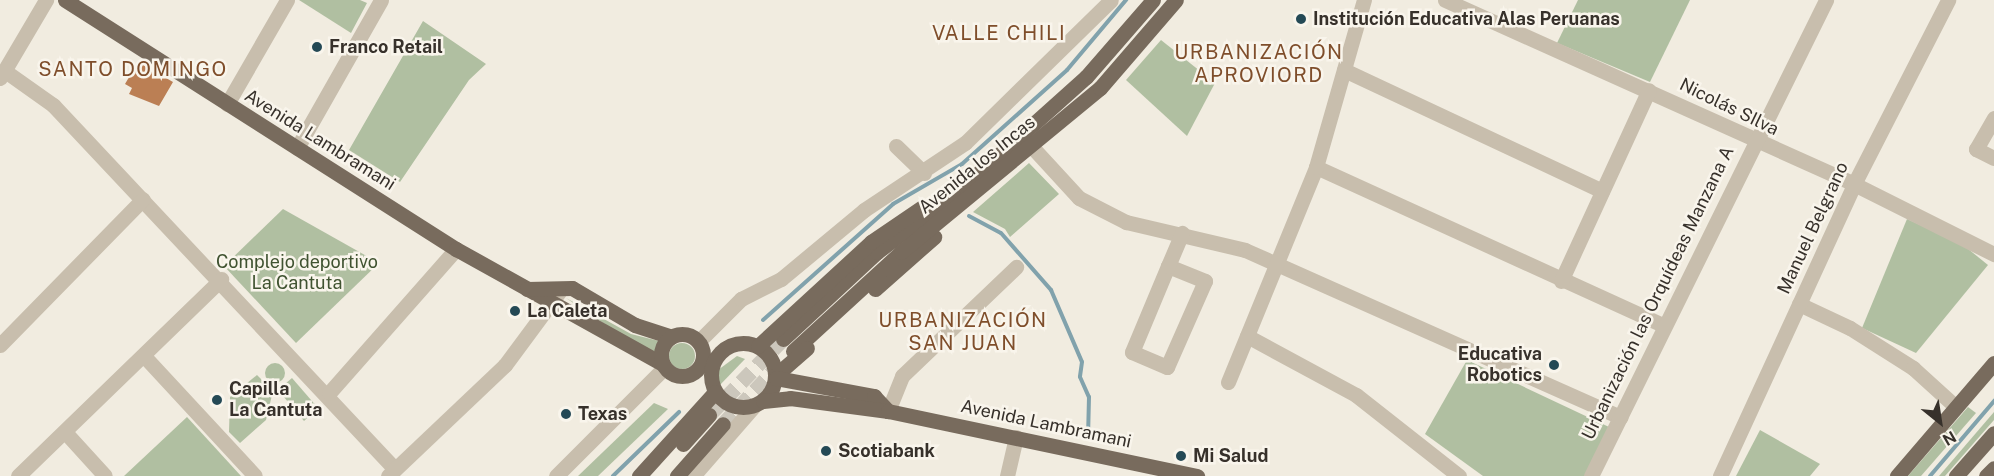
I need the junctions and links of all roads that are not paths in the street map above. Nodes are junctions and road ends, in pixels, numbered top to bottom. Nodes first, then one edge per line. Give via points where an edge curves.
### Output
1 (46, 0) edge
2 (64, 0) edge
3 (287, 0) edge
4 (381, 0) edge
5 (1111, 0) edge
6 (1176, 0) edge
7 (1364, 0) edge
8 (1445, 0) edge
9 (1826, 0) edge
10 (1948, 0) edge
11 (1149, 5) edge
12 (1158, 22) junction
13 (1344, 70) junction
14 (2, 74) edge
15 (1649, 90) junction
16 (227, 104) junction
17 (1994, 118) edge
18 (1027, 142) junction
19 (1753, 142) junction
20 (896, 147) dead end
21 (297, 148) junction
22 (1994, 158) edge
23 (1316, 167) junction
24 (924, 173) junction
25 (1854, 184) junction
26 (970, 190) junction
27 (1602, 191) junction
28 (143, 199) junction
29 (1182, 233) junction
30 (456, 249) junction
31 (1994, 254) edge
32 (1275, 265) junction
33 (1168, 266) junction
34 (1016, 267) dead end
35 (221, 279) junction
36 (1561, 281) junction
37 (562, 288) junction
38 (527, 289) junction
39 (551, 303) junction
40 (1799, 304) junction
41 (1663, 325) junction
42 (1247, 336) junction
43 (671, 337) junction
44 (697, 341) junction
45 (0, 345) edge
46 (758, 346) junction
47 (790, 349) junction
48 (722, 350) junction
49 (144, 356) junction
50 (1994, 363) edge
51 (669, 370) junction
52 (776, 377) junction
53 (801, 381) junction
54 (1228, 382) dead end
55 (714, 391) junction
56 (329, 393) junction
57 (758, 404) junction
58 (1956, 407) junction
59 (888, 411) junction
60 (709, 415) tunnel mouth
61 (1620, 417) junction
62 (723, 424) tunnel mouth
63 (65, 432) junction
64 (1994, 433) edge
65 (1016, 437) junction
66 (1994, 468) edge
67 (392, 472) edge
68 (1161, 472) edge
69 (18, 476) edge
70 (105, 476) edge
71 (255, 476) edge
72 (556, 476) edge
73 (639, 476) edge
74 (651, 476) edge
75 (677, 476) edge
76 (693, 476) edge
77 (1007, 476) edge
78 (1197, 476) edge
79 (1459, 476) edge
80 (1591, 476) edge
81 (1720, 476) edge
82 (1897, 476) edge
83 (1956, 476) edge
84 (1986, 476) edge

1 - 14 street
2 - 16 main road, Avenida Lambramani
3 - 16 street
4 - 21 street
5 - 24 street via 965,143
6 - 12 main road, Avenida los Incas
7 - 13 street
8 - 15 street, Nicolás SIlva
9 - 19 street, Urbanización las Orquídeas Manzana A
10 - 25 street, Manuel Belgrano
11 - 12 main road
11 - 18 main road, Avenida los Incas
12 - 18 main road, Avenida los Incas via 1100,88
13 - 23 street
13 - 27 street
14 - 28 street via 53,105
15 - 19 street, Nicolás SIlva
15 - 27 street
16 - 21 main road, Avenida Lambramani
17 - 22 street via 1976,149
18 - 26 main road, Avenida los Incas
18 - 29 street via 1079,198 1126,222
19 - 25 street, Nicolás SIlva
19 - 41 street, Urbanización las Orquídeas Manzana A
20 - 24 street
21 - 30 main road, Avenida Lambramani
23 - 32 street
23 - 36 street
24 - 44 street via 864,210 781,279 741,299
25 - 31 street, Nicolás SIlva
25 - 40 street, Manuel Belgrano
26 - 46 main road via 905,216
26 - 47 main road via 922,249
26 - 47 main road, Avenida los Incas via 897,236
27 - 36 street
28 - 35 street
28 - 45 street
29 - 32 street via 1245,249
29 - 33 street
30 - 38 main road, Avenida Lambramani
30 - 56 street
32 - 42 street
32 - 61 street
33 - 33 street via 1132,352 1167,367 1205,281
34 - 59 street via 902,376
35 - 49 street
35 - 56 street
36 - 41 street
37 - 38 main road
37 - 39 street
37 - 43 main road via 572,288 635,325
38 - 39 main road, Avenida Lambramani
39 - 51 main road, Avenida Lambramani
39 - 67 street via 505,365
40 - 58 street via 1850,328 1913,368
40 - 81 street, Manuel Belgrano
41 - 61 street, Urbanización las Orquídeas Manzana A
42 - 54 street
42 - 79 street via 1356,395
43 - 44 main road
43 - 51 main road via 663,346
44 - 48 main road
44 - 51 main road via 703,357 697,370
46 - 48 main road via 740,343
46 - 52 main road via 771,358
47 - 52 main road
47 - 53 main road
48 - 55 main road via 710,373
49 - 63 street
49 - 71 street
50 - 58 main road
51 - 55 main road, Avenida Lambramani
51 - 72 street
52 - 53 main road, Avenida Lambramani
52 - 57 main road
53 - 59 main road, Avenida Lambramani via 874,396
55 - 57 main road via 728,405
55 - 73 main road
56 - 67 street
57 - 59 main road, Avenida Lambramani via 790,398
57 - 76 street
58 - 82 main road
59 - 65 main road, Avenida Lambramani
60 - 74 main road
61 - 80 street, Urbanización las Orquídeas Manzana A
62 - 75 main road
63 - 69 street
63 - 70 street
64 - 83 main road
65 - 68 main road, Avenida Lambramani
65 - 77 street
66 - 84 main road
68 - 78 main road, Avenida Lambramani

